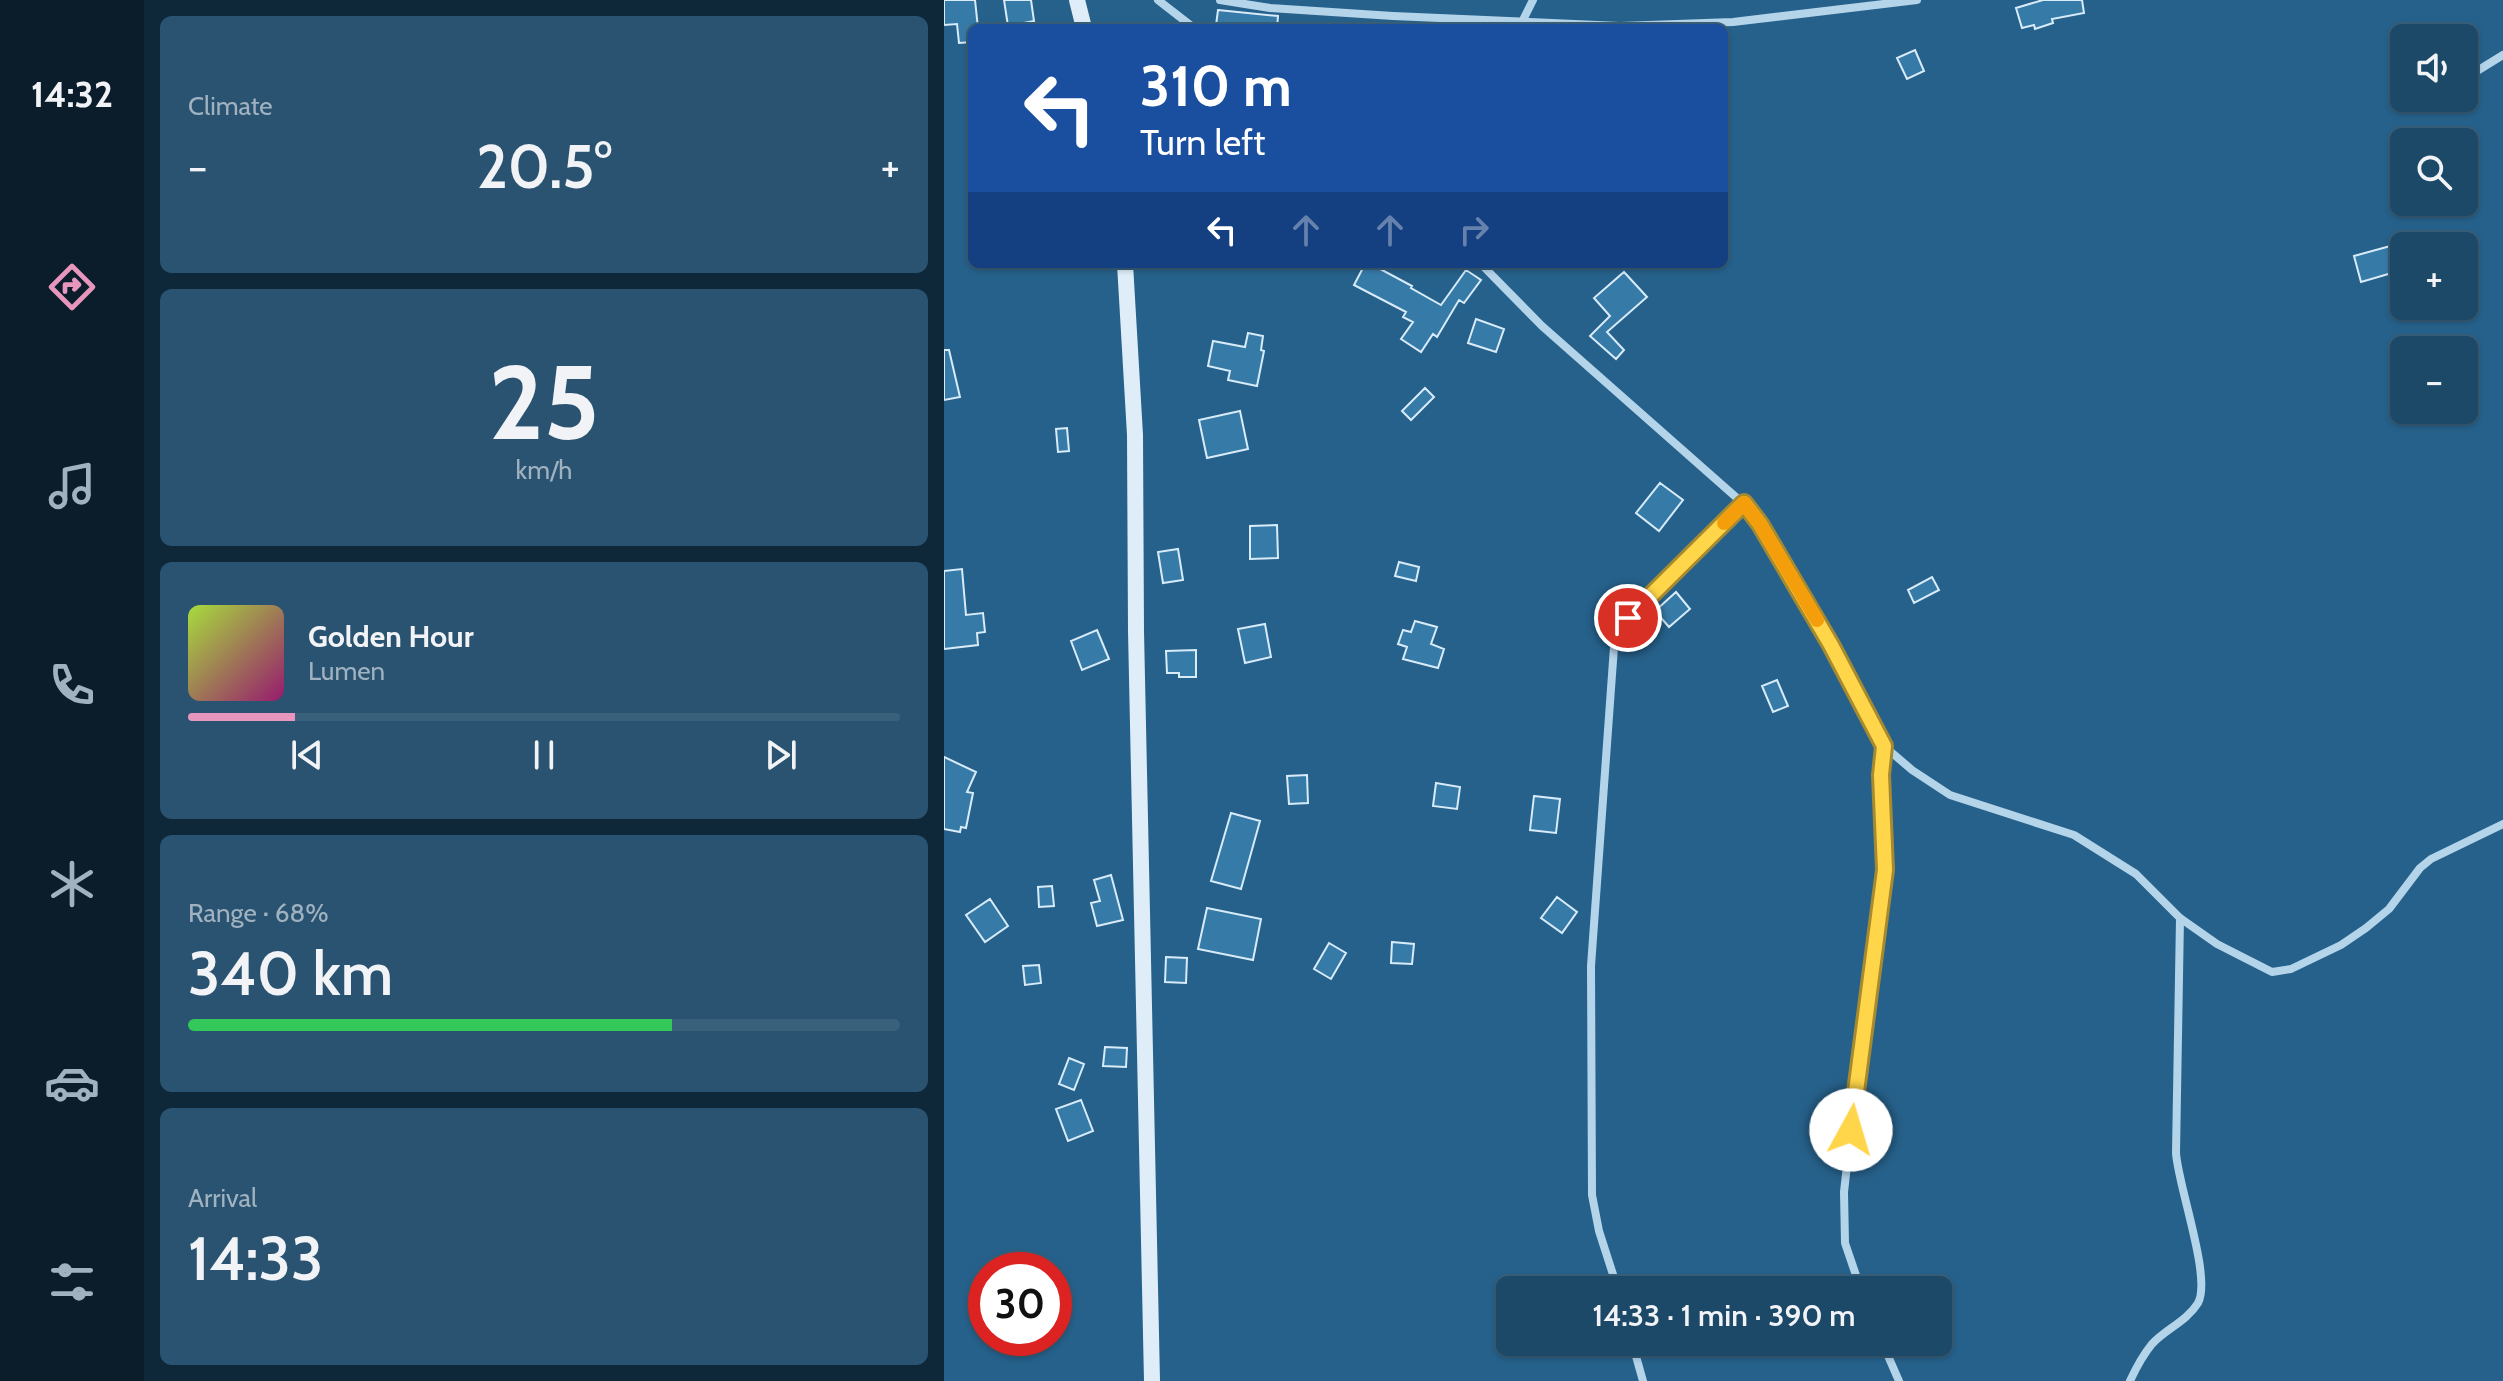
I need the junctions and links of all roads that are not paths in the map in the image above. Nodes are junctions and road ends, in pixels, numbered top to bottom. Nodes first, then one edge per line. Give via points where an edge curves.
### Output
1 (1077, 0) edge
2 (1158, 0) edge
3 (1220, 0) edge
4 (1533, 0) edge
5 (1917, 0) edge
6 (1083, 24) edge
7 (1189, 24) edge
8 (1507, 24) edge
9 (1521, 24) edge
10 (1676, 24) edge
11 (2503, 55) edge
12 (2478, 70) edge
13 (1125, 268) edge
14 (1485, 268) edge
15 (1744, 503) junction
16 (1884, 746) junction
17 (2503, 824) edge
18 (2180, 918) junction
19 (1613, 1276) edge
20 (1856, 1276) edge
21 (1636, 1356) edge
22 (1888, 1356) edge
23 (1152, 1381) edge
24 (1643, 1381) edge
25 (1899, 1381) edge
26 (2130, 1381) edge

1 - 6 street
2 - 7 street
3 - 8 street
4 - 9 street
5 - 10 street
11 - 12 street
13 - 23 street via 1135,435
14 - 15 street via 1542,326
15 - 16 street via 1831,645
15 - 19 street via 1628,618 1614,647 1591,966 1592,1195
16 - 18 street via 1950,795 2074,835 2136,874
16 - 20 street via 1885,870 1844,1192 1845,1243
17 - 18 street via 2431,859 2366,928 2281,972 2217,944
18 - 26 street via 2177,1175 2202,1291 2190,1313 2153,1343
21 - 24 street
22 - 25 street

